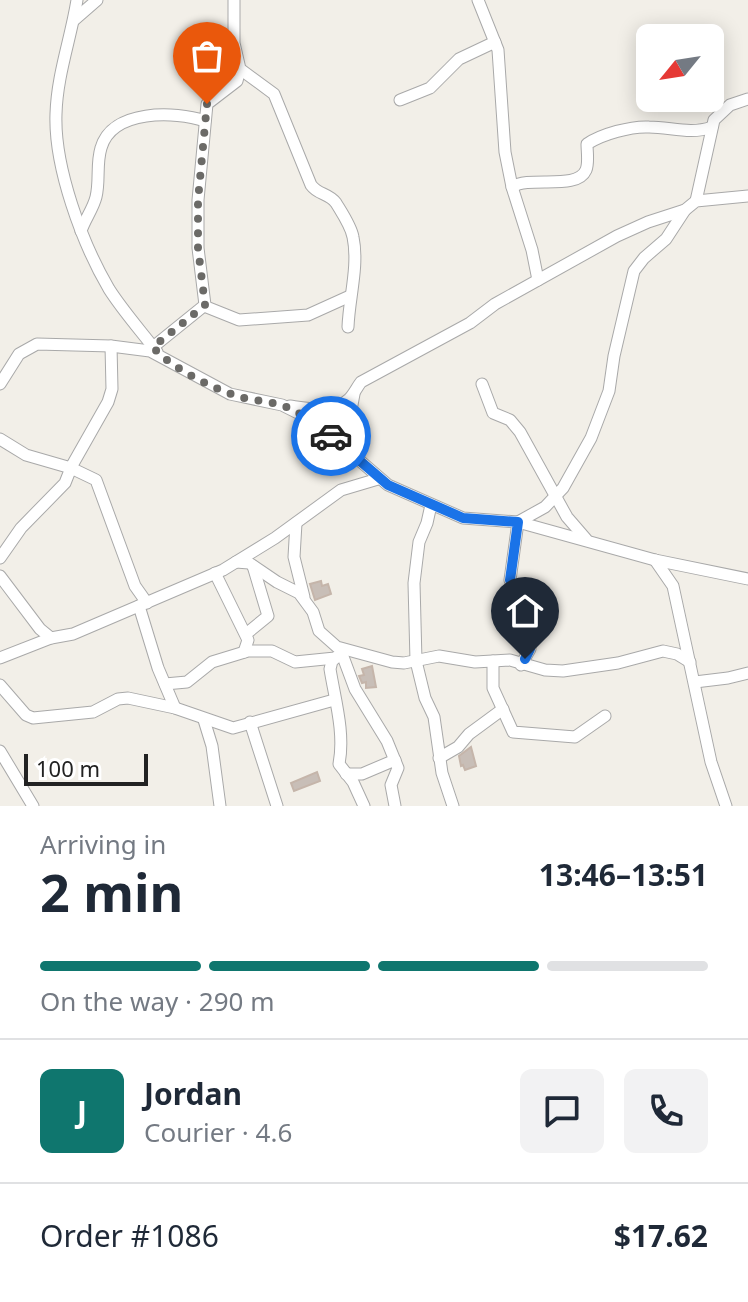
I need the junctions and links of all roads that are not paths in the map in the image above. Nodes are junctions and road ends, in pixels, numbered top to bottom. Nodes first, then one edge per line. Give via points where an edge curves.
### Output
1 (77, 0) edge
2 (97, 0) edge
3 (234, 0) edge
4 (478, 0) edge
5 (74, 20) junction
6 (495, 42) junction
7 (240, 69) junction
8 (748, 99) edge
9 (400, 100) dead end
10 (205, 121) junction
11 (712, 127) junction
12 (512, 187) junction
13 (748, 196) edge
14 (696, 201) junction
15 (685, 210) junction
16 (81, 231) junction
17 (538, 280) junction
18 (350, 296) junction
19 (204, 306) junction
20 (348, 327) dead end
21 (111, 346) junction
22 (157, 352) junction
23 (0, 384) edge
24 (482, 384) dead end
25 (355, 389) junction
26 (282, 405) junction
27 (0, 439) edge
28 (344, 448) junction
29 (71, 468) junction
30 (378, 479) junction
31 (560, 492) junction
32 (431, 505) junction
33 (518, 522) junction
34 (296, 523) junction
35 (586, 540) junction
36 (0, 558) edge
37 (655, 560) junction
38 (236, 562) junction
39 (253, 566) junction
40 (687, 567) junction
41 (215, 573) junction
42 (0, 576) edge
43 (748, 579) edge
44 (673, 586) junction
45 (305, 600) junction
46 (143, 604) junction
47 (246, 634) junction
48 (51, 638) junction
49 (244, 652) junction
50 (341, 654) junction
51 (0, 658) edge
52 (416, 661) junction
53 (493, 661) junction
54 (690, 662) junction
55 (521, 665) junction
56 (748, 673) edge
57 (695, 682) junction
58 (165, 684) junction
59 (1, 687) edge
60 (334, 700) junction
61 (1, 705) edge
62 (175, 708) junction
63 (503, 709) junction
64 (605, 716) dead end
65 (204, 720) junction
66 (250, 722) junction
67 (0, 751) edge
68 (439, 758) junction
69 (395, 760) junction
70 (346, 774) junction
71 (33, 806) edge
72 (220, 806) edge
73 (277, 806) edge
74 (364, 806) edge
75 (395, 806) edge
76 (453, 806) edge
77 (726, 806) edge

1 - 5 street
2 - 5 street
3 - 7 street
4 - 6 street
5 - 16 street via 55,113 63,169
6 - 9 street via 459,59 430,88
6 - 12 street
7 - 10 street via 237,81 207,104
7 - 18 street via 274,94 311,185 334,200 352,232
8 - 11 street via 720,112
10 - 16 street via 142,116 119,126 101,144 96,197
10 - 19 street via 198,200
11 - 12 street via 700,132 646,126 623,131 587,144 587,170 580,177
11 - 14 street
12 - 17 street
13 - 14 street
14 - 15 street
15 - 17 street via 627,232
15 - 31 street via 666,239 634,271 605,405
16 - 22 street via 110,289
17 - 25 street
18 - 19 street via 303,316 239,320
18 - 20 street
19 - 22 street
21 - 22 street
21 - 23 street via 37,344 19,354
21 - 29 street via 108,402
22 - 26 street via 230,394
24 - 31 street via 493,413 514,424
25 - 26 street via 334,408
25 - 28 street
26 - 28 street
27 - 29 street via 26,455
28 - 30 street
29 - 36 street via 65,483
29 - 46 street via 99,484
30 - 32 street
30 - 34 street via 341,490
31 - 33 street
31 - 35 street via 562,507
32 - 33 street via 463,518
32 - 52 street via 414,583
33 - 35 street
33 - 55 street via 510,580 529,641
34 - 38 street
34 - 45 street via 294,557
35 - 37 street
37 - 40 street
37 - 44 street
38 - 39 street
38 - 41 street
39 - 45 street
39 - 47 street via 268,616
40 - 43 street
40 - 44 street
41 - 46 street
41 - 47 street
42 - 48 street
44 - 54 street
45 - 50 street via 319,631
46 - 48 street
46 - 58 street
47 - 49 street
48 - 51 street
49 - 50 street via 272,651 295,662
49 - 58 street via 212,662 187,682
50 - 52 street
50 - 60 street via 330,669
50 - 69 street
52 - 53 street via 439,656
52 - 68 street via 434,717
53 - 55 street
53 - 63 street via 493,688
54 - 55 street via 663,651 563,671
54 - 57 street
56 - 57 street
57 - 77 street
58 - 62 street
59 - 61 street
59 - 62 street via 33,718 93,712 122,698
60 - 66 street
60 - 70 street via 339,764
62 - 65 street
63 - 64 street via 513,732 548,736 575,737
63 - 68 street
65 - 66 street via 233,728
65 - 72 street
66 - 73 street
67 - 71 street
68 - 76 street
69 - 70 street via 362,774
69 - 75 street
70 - 74 street

